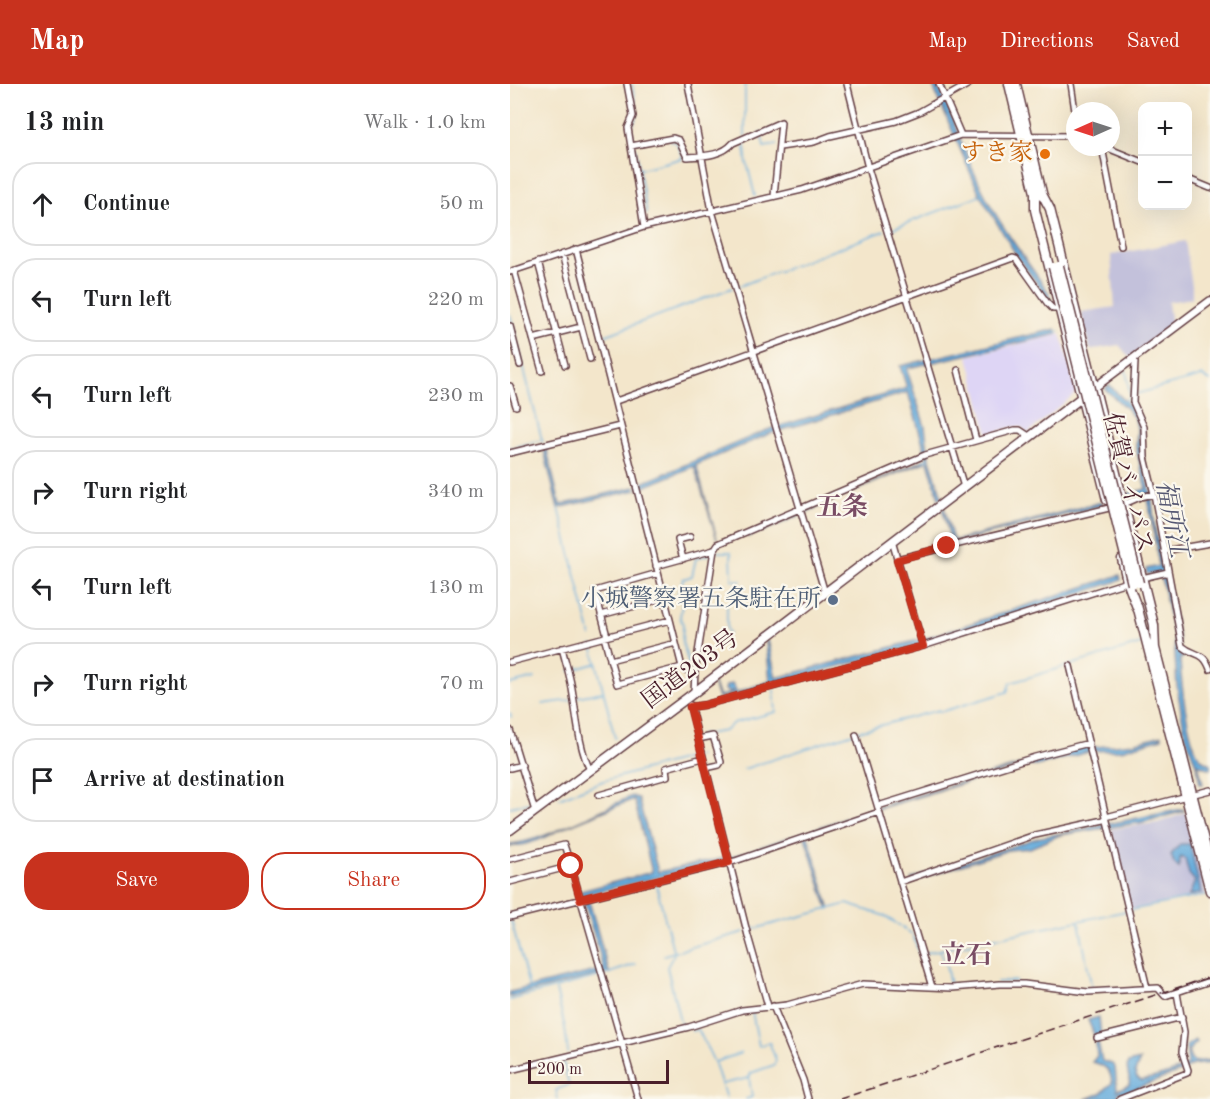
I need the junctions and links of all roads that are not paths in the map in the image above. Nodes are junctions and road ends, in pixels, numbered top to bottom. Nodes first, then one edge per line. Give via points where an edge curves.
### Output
1 (627, 84) edge
2 (688, 84) edge
3 (847, 84) edge
4 (939, 84) edge
5 (969, 84) edge
6 (1009, 84) edge
7 (1016, 84) edge
8 (1071, 84) edge
9 (946, 98) junction
10 (1074, 102) edge
11 (859, 130) junction
12 (961, 135) junction
13 (1025, 135) junction
14 (1066, 136) edge
15 (780, 145) junction
16 (634, 146) junction
17 (1120, 153) edge
18 (701, 156) junction
19 (1105, 156) edge
20 (1138, 160) edge
21 (868, 168) junction
22 (1192, 181) edge
23 (1210, 188) edge
24 (1038, 193) junction
25 (774, 196) junction
26 (712, 212) junction
27 (644, 227) junction
28 (1121, 246) dead end
29 (576, 249) junction
30 (562, 254) junction
31 (538, 262) junction
32 (512, 271) edge
33 (907, 297) junction
34 (1210, 301) edge
35 (1058, 309) junction
36 (581, 327) junction
37 (510, 330) edge
38 (557, 333) junction
39 (533, 339) junction
40 (754, 352) junction
41 (518, 357) junction
42 (510, 359) edge
43 (590, 359) dead end
44 (1133, 359) junction
45 (520, 365) dead end
46 (565, 365) dead end
47 (958, 370) dead end
48 (542, 371) dead end
49 (510, 386) edge
50 (1094, 388) junction
51 (1081, 398) junction
52 (616, 401) junction
53 (516, 406) dead end
54 (620, 426) junction
55 (1029, 436) junction
56 (976, 440) junction
57 (953, 446) junction
58 (510, 453) edge
59 (964, 487) junction
60 (1155, 494) junction
61 (1124, 504) junction
62 (1109, 507) junction
63 (800, 509) junction
64 (690, 537) dead end
65 (892, 541) junction
66 (1210, 543) edge
67 (714, 550) junction
68 (1164, 551) junction
69 (683, 559) junction
70 (897, 560) junction
71 (656, 566) junction
72 (1168, 572) junction
73 (658, 573) junction
74 (1135, 582) junction
75 (825, 593) junction
76 (665, 598) junction
77 (602, 615) junction
78 (670, 620) junction
79 (606, 637) junction
80 (676, 643) junction
81 (923, 646) junction
82 (562, 648) junction
83 (510, 660) edge
84 (610, 660) junction
85 (1070, 666) dead end
86 (682, 667) junction
87 (1210, 669) edge
88 (695, 672) junction
89 (690, 699) junction
90 (510, 730) edge
91 (856, 735) dead end
92 (701, 739) junction
93 (1089, 744) junction
94 (703, 758) junction
95 (522, 765) junction
96 (510, 768) edge
97 (706, 768) junction
98 (590, 770) junction
99 (1210, 790) edge
100 (599, 795) dead end
101 (1190, 796) junction
102 (879, 809) junction
103 (535, 811) junction
104 (1107, 823) junction
105 (510, 830) edge
106 (510, 860) edge
107 (729, 862) junction
108 (1210, 864) edge
109 (571, 866) junction
110 (510, 882) edge
111 (900, 882) junction
112 (1209, 887) edge
113 (580, 899) junction
114 (510, 917) edge
115 (1210, 981) edge
116 (932, 987) junction
117 (1147, 988) junction
118 (1177, 993) junction
119 (771, 1006) junction
120 (1182, 1017) junction
121 (1097, 1038) dead end
122 (621, 1043) junction
123 (510, 1070) edge
124 (638, 1099) edge
125 (808, 1099) edge
126 (1120, 1099) edge

1 - 16 street via 633,116 628,128
2 - 18 street
3 - 11 street
4 - 9 street
5 - 9 street
6 - 13 highway, 佐賀バイパス
7 - 13 highway, 佐賀バイパス
8 - 10 street
9 - 11 street via 896,121
9 - 12 street
11 - 15 street via 814,142
11 - 21 street
12 - 13 street
12 - 21 street
13 - 14 street
13 - 24 highway, 佐賀バイパス
15 - 18 street via 781,122 733,143 727,150
15 - 25 street
16 - 18 street via 673,138 679,140 687,157
16 - 27 street
17 - 20 street
18 - 26 street
19 - 28 street
21 - 25 street
21 - 33 street
22 - 23 street
24 - 35 highway via 1035,210
24 - 50 highway via 1050,209
24 - 74 highway, 佐賀バイパス, bridge
25 - 26 street
26 - 27 street
26 - 40 street
27 - 29 street
29 - 30 street
29 - 52 street
30 - 31 street
30 - 36 street
31 - 32 street
31 - 38 street
32 - 39 street
33 - 35 street via 1013,258 1048,304
33 - 40 street
33 - 57 street
34 - 44 main road
35 - 51 highway
36 - 38 street
36 - 43 street
37 - 41 street
38 - 39 street
38 - 46 street
39 - 48 street
40 - 52 street
40 - 63 street
41 - 42 street
41 - 45 street
44 - 50 main road
44 - 60 street via 1133,402 1143,421 1145,457
47 - 56 street
49 - 53 street
50 - 51 highway, 国道203号
50 - 61 highway
51 - 55 highway, 国道203号
51 - 62 highway
52 - 54 street
54 - 58 street
54 - 71 street
55 - 56 street via 1015,430
55 - 59 highway, 国道203号
56 - 57 street
57 - 59 street
57 - 63 street
59 - 65 highway, 国道203号
60 - 61 street
60 - 68 street
61 - 74 highway
62 - 70 street
62 - 74 highway
63 - 67 street via 724,540
63 - 75 street
64 - 69 street via 678,540
65 - 70 street
65 - 75 highway, 国道203号
66 - 68 street
67 - 69 street
67 - 88 street
68 - 72 street
69 - 71 street
70 - 81 street
71 - 73 street
72 - 74 street
72 - 87 street via 1182,646 1188,652 1201,654
73 - 76 street
73 - 77 street via 595,591
74 - 81 street
74 - 101 highway, 佐賀バイパス
74 - 101 highway, 佐賀バイパス via 1138,610
75 - 89 highway, 国道203号
76 - 77 street
76 - 78 street
77 - 79 street
78 - 79 street
78 - 80 street
79 - 82 street
79 - 84 street
80 - 84 street
80 - 86 street
81 - 89 street via 704,705
82 - 83 street
82 - 98 street
84 - 86 street via 617,684
85 - 93 street
86 - 88 street
88 - 89 street
89 - 92 street
89 - 98 highway, 国道203号
90 - 95 street
91 - 102 street
92 - 94 street
92 - 97 street via 713,736 721,762
93 - 102 street via 1035,757
93 - 104 street
94 - 97 street
94 - 100 street via 666,768 667,776
95 - 96 street
95 - 103 street
97 - 107 street
98 - 103 highway, 国道203号
99 - 101 street
101 - 104 street
101 - 108 highway, 佐賀バイパス
101 - 112 highway, 佐賀バイパス
102 - 107 street
102 - 111 street
103 - 105 highway, 国道203号
104 - 111 street via 1104,820 1035,835
104 - 117 street
106 - 109 street via 564,845
107 - 113 street
107 - 119 street
109 - 110 street
109 - 113 street
111 - 116 street
113 - 114 street
113 - 122 street
115 - 118 street
116 - 117 street via 1024,984 1088,992
116 - 119 street via 872,983
117 - 118 street via 1158,988 1165,996
118 - 120 street
119 - 122 street via 742,1010
119 - 125 street
120 - 121 street
120 - 126 street via 1186,1073
122 - 123 street
122 - 124 street

